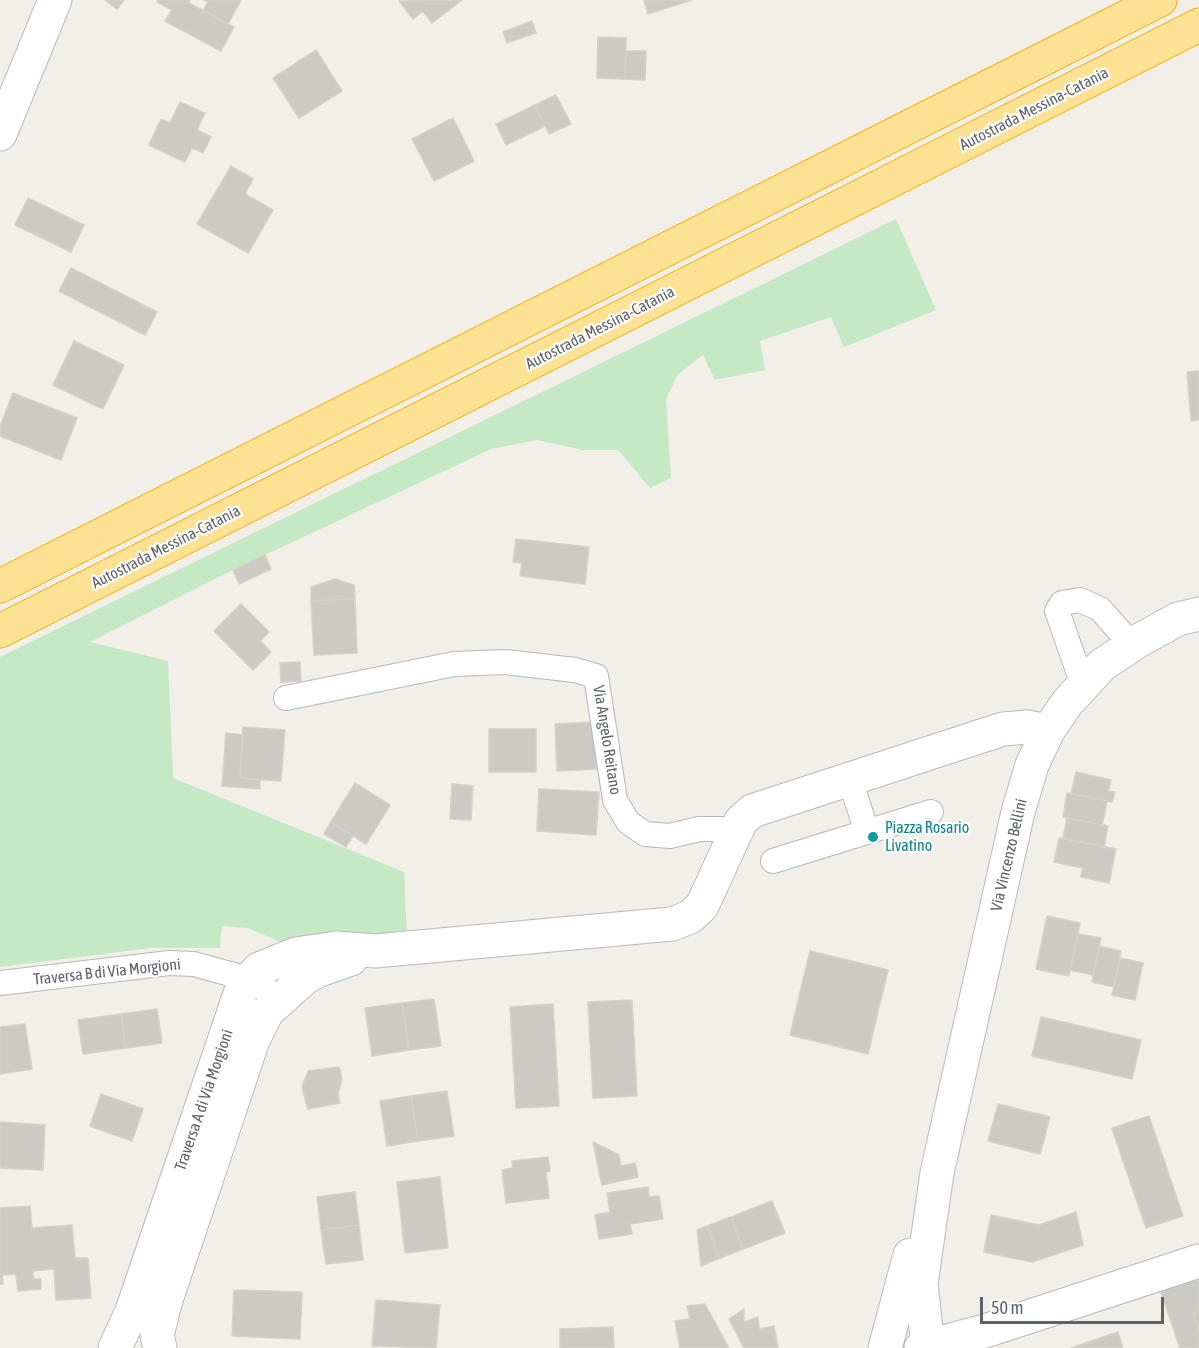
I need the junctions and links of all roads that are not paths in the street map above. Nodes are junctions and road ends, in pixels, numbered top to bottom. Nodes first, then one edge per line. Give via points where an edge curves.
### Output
1 (55, 0) edge
2 (1160, 0) edge
3 (1199, 25) edge
4 (0, 134) edge
5 (0, 586) edge
6 (1199, 614) edge
7 (0, 631) edge
8 (1132, 645) junction
9 (1083, 685) junction
10 (286, 698) dead end
11 (1048, 731) junction
12 (850, 780) junction
13 (931, 812) dead end
14 (739, 825) junction
15 (867, 832) junction
16 (773, 861) dead end
17 (375, 951) junction
18 (248, 979) junction
19 (0, 983) edge
20 (280, 998) junction
21 (937, 1173) junction
22 (1199, 1261) edge
23 (989, 1340) edge
24 (925, 1347) edge
25 (116, 1348) edge
26 (160, 1348) edge
27 (885, 1348) edge

1 - 4 street
2 - 5 highway
3 - 7 highway, Autostrada Messina-Catania
6 - 8 street, Via Vincenzo Bellini via 1178,619
8 - 9 street, Via Vincenzo Bellini via 1102,665
8 - 9 street via 1100,609 1080,600 1062,603 1057,611
9 - 11 street, Via Vincenzo Bellini
10 - 14 street, Via Angelo Reitano via 454,664 505,662 575,670 596,676 615,800 628,822 645,834 670,836
11 - 12 street via 1027,727 1003,729
11 - 21 street, Via Vincenzo Bellini via 1032,765 1018,812
12 - 14 street via 752,811
12 - 15 street
13 - 15 street
14 - 17 street, Traversa A di Via Morgioni via 702,906 690,917 672,924
15 - 16 street
17 - 18 street, Traversa A di Via Morgioni via 336,948 296,954 270,963
17 - 20 street, Traversa A di Via Morgioni via 317,971
18 - 19 street, Traversa B di Via Morgioni via 194,964 169,963
18 - 20 street, Traversa B di Via Morgioni
18 - 25 street, Traversa A di Via Morgioni
20 - 26 street, Traversa A di Via Morgioni via 267,1012 250,1051 165,1303 157,1335
21 - 24 street via 921,1284
21 - 27 street via 914,1237
22 - 23 street
23 - 24 street

